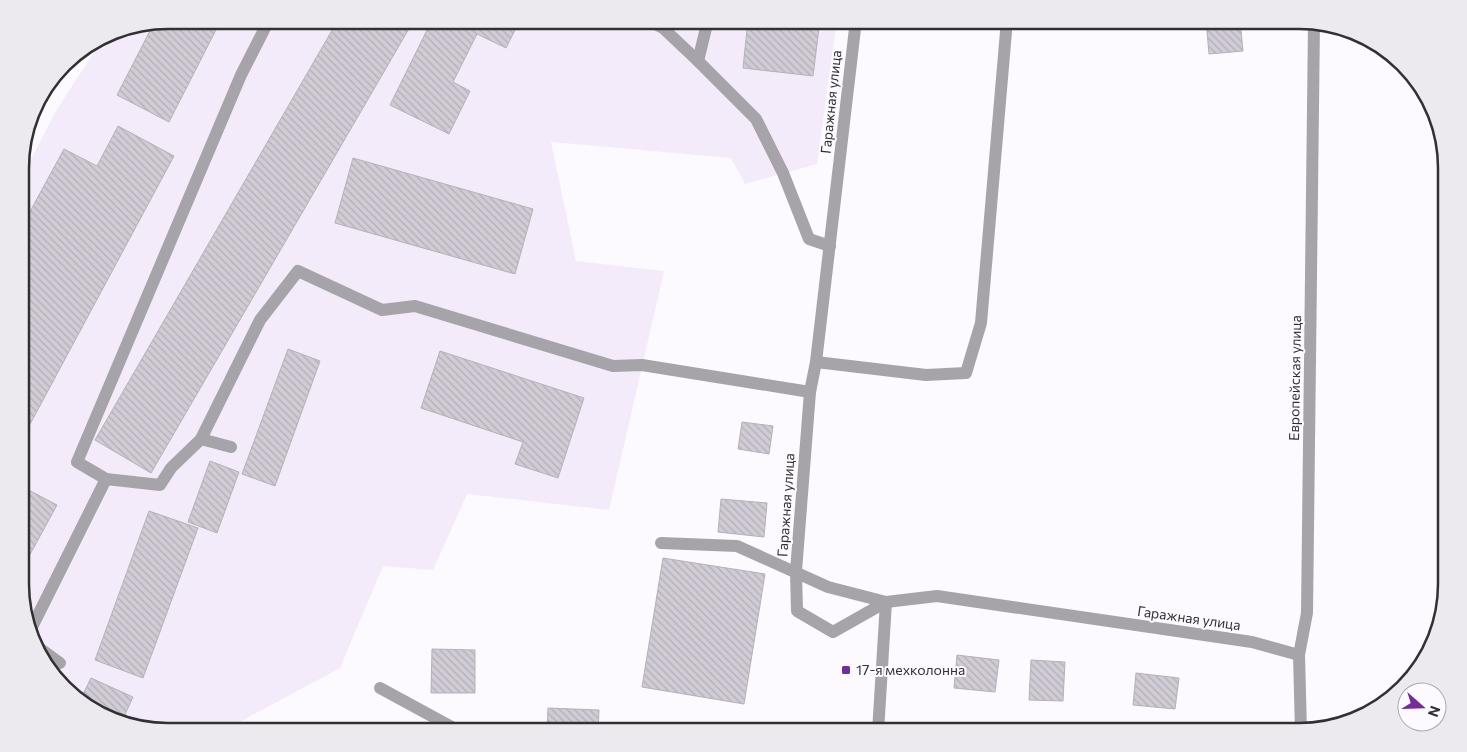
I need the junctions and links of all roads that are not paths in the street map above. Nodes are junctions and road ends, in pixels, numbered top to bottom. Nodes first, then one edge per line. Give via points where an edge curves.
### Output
1 (264, 29) edge
2 (664, 29) edge
3 (706, 29) edge
4 (855, 29) edge
5 (1007, 29) edge
6 (1314, 30) edge
7 (698, 60) junction
8 (830, 246) junction
9 (816, 362) junction
10 (810, 392) junction
11 (201, 439) junction
12 (231, 447) dead end
13 (106, 479) junction
14 (661, 543) dead end
15 (796, 571) junction
16 (886, 602) junction
17 (34, 623) edge
18 (47, 654) edge
19 (1299, 655) junction
20 (60, 663) dead end
21 (380, 688) dead end
22 (444, 723) edge
23 (879, 723) edge
24 (1301, 723) edge

1 - 13 street via 241,75 77,462
2 - 7 street
3 - 7 street
4 - 8 street, Гаражная улица
5 - 9 street via 981,323 966,373 926,375
6 - 19 street, Европейская улица via 1307,612
7 - 8 street via 756,119 783,173 809,239
8 - 9 street, Гаражная улица
9 - 10 street, Гаражная улица
10 - 11 street via 642,365 613,366 415,306 382,310 298,271 260,320
10 - 15 street, Гаражная улица
11 - 12 street
11 - 13 street via 172,468 160,486
13 - 17 street
14 - 15 street via 737,546
15 - 16 street, Гаражная улица via 828,587
15 - 16 street via 797,611 833,632
16 - 19 street, Гаражная улица via 937,596 1252,642
16 - 23 street
18 - 20 street
19 - 24 street, Европейская улица
21 - 22 street

